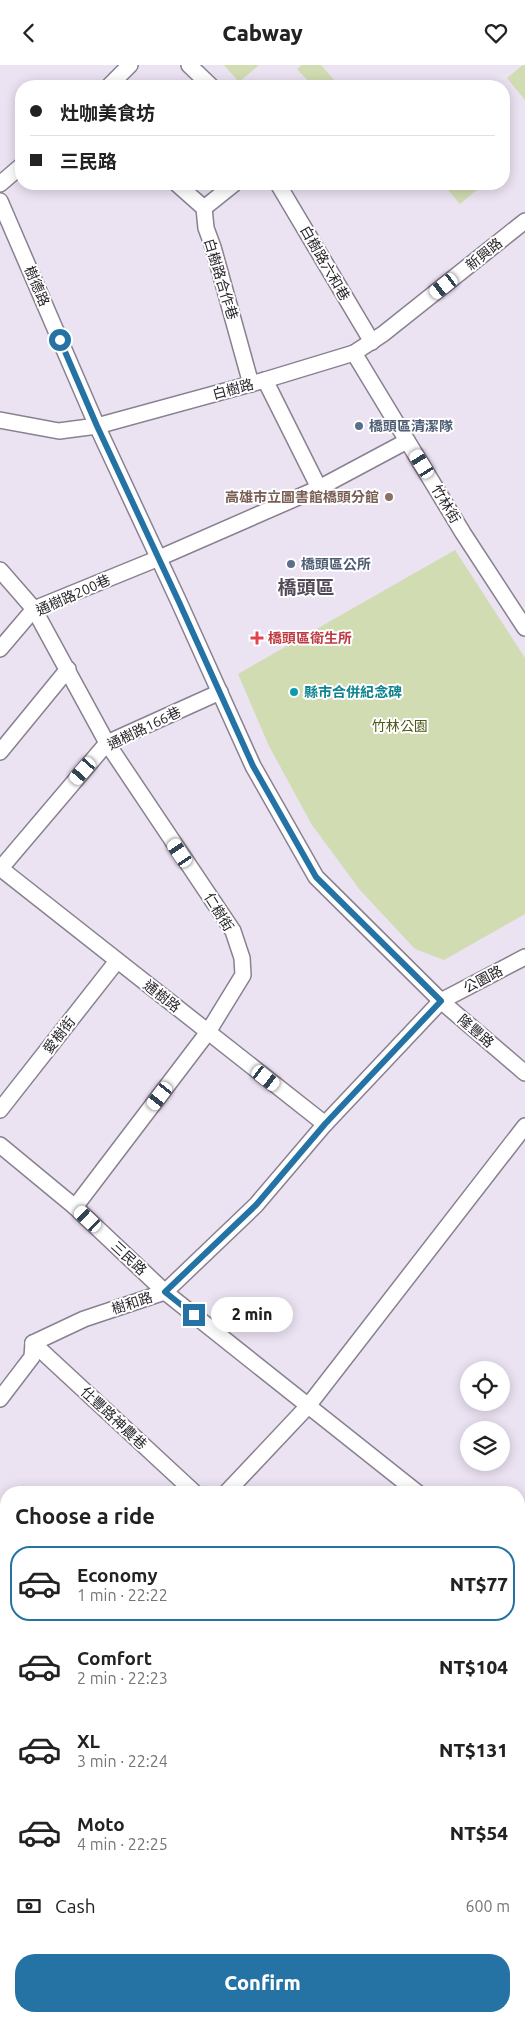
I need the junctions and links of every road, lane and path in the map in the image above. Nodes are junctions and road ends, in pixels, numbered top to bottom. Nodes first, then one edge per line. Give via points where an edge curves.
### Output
1 (130, 65) edge
2 (189, 65) edge
3 (116, 80) edge
4 (205, 80) edge
5 (15, 171) edge
6 (0, 184) edge
7 (184, 190) edge
8 (226, 190) edge
9 (282, 190) edge
10 (0, 201) edge
11 (204, 208) junction
12 (525, 221) edge
13 (444, 286) joint
14 (372, 342) junction
15 (354, 353) junction
16 (258, 382) junction
17 (0, 419) edge
18 (97, 426) junction
19 (407, 441) junction
20 (319, 488) junction
21 (159, 558) junction
22 (2, 576) edge
23 (34, 609) junction
24 (525, 628) edge
25 (0, 649) edge
26 (68, 669) junction
27 (220, 691) junction
28 (107, 743) junction
29 (0, 752) edge
30 (0, 868) edge
31 (525, 957) edge
32 (117, 961) junction
33 (441, 1001) junction
34 (208, 1032) junction
35 (525, 1073) edge
36 (0, 1110) edge
37 (325, 1124) junction
38 (525, 1127) edge
39 (0, 1145) edge
40 (75, 1207) junction
41 (165, 1292) junction
42 (33, 1343) junction
43 (0, 1399) edge
44 (308, 1406) junction
45 (187, 1486) edge
46 (233, 1486) edge
47 (409, 1486) edge

1 - 3 street
2 - 4 street
5 - 6 street
7 - 11 street
8 - 11 street
9 - 14 street, 白樹路六和巷
10 - 18 street, 樹德路
11 - 16 street, 白樹路合作巷 via 206,229
12 - 13 street, 新興路
13 - 14 street, 白樹路
14 - 15 street, 白樹路
15 - 16 street, 白樹路
15 - 19 street, 竹林街
16 - 18 street, 白樹路
16 - 20 street, 白樹路合作巷
17 - 18 street, 白樹路 via 59,431
18 - 21 street, 隆豐路
19 - 20 street, 通樹路200巷
19 - 24 street, 竹林街
20 - 21 street, 通樹路200巷
21 - 23 street, 通樹路200巷
21 - 27 street, 隆豐路
22 - 23 street, 仁樹街
23 - 25 street, 通樹路200巷
23 - 26 street, 仁樹街
26 - 28 street, 仁樹街
26 - 29 street
27 - 28 street, 通樹路166巷
27 - 33 street, 隆豐路 via 253,766 316,877
28 - 30 street, 通樹路166巷
28 - 34 street, 仁樹街 via 232,931 239,949 244,975
30 - 32 street, 通樹路
31 - 33 street, 公園路
32 - 34 street, 通樹路
32 - 36 street, 愛樹街
33 - 35 street, 隆豐路
33 - 37 street, 樹和路
34 - 37 street, 通樹路
34 - 40 street, 仁樹街
37 - 41 street, 樹和路 via 256,1205
38 - 44 street
39 - 40 street, 三民路
40 - 41 street, 三民路
41 - 42 street, 樹和路 via 84,1319
41 - 44 street, 三民路
42 - 43 street via 32,1357
42 - 45 street, 仕豐路神農巷
44 - 46 street
44 - 47 street, 三民路

